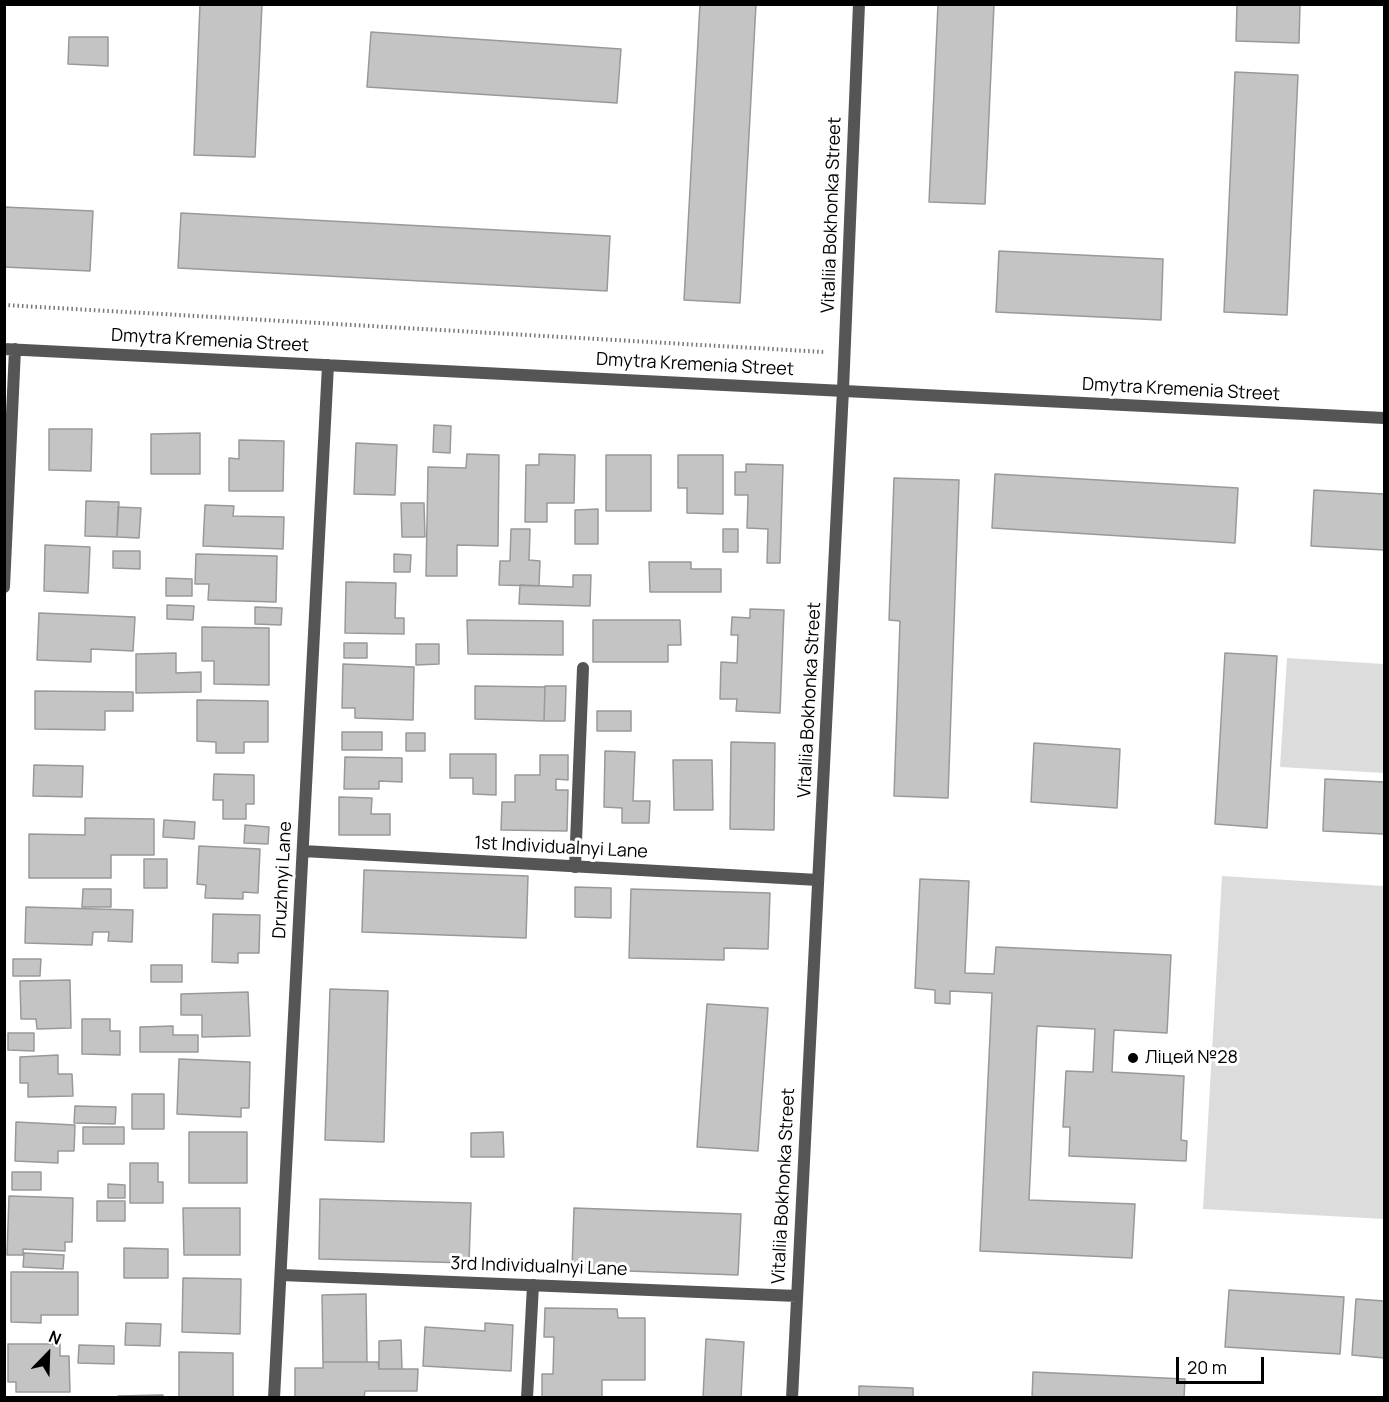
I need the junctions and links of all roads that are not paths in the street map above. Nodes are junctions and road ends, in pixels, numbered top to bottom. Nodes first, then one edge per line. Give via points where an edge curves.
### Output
1 (859, 4) edge
2 (10, 349) edge
3 (328, 365) junction
4 (843, 390) junction
5 (1384, 418) edge
6 (4, 587) edge
7 (583, 668) dead end
8 (303, 851) junction
9 (575, 867) junction
10 (818, 880) junction
11 (280, 1275) junction
12 (533, 1285) junction
13 (797, 1296) junction
14 (274, 1398) edge
15 (527, 1398) edge
16 (792, 1398) edge

1 - 4 street, Vitaliia Bokhonka Street
2 - 3 street, Dmytra Kremenia Street
2 - 6 street
3 - 4 street, Dmytra Kremenia Street
3 - 8 street, Druzhnyi Lane
4 - 5 street, Dmytra Kremenia Street
4 - 10 street, Vitaliia Bokhonka Street
7 - 9 street
8 - 9 street, 1st Individualnyi Lane
8 - 11 street, Druzhnyi Lane
9 - 10 street, 1st Individualnyi Lane
10 - 13 street, Vitaliia Bokhonka Street
11 - 12 street, 3rd Individualnyi Lane
11 - 14 street, Druzhnyi Lane
12 - 13 street, 3rd Individualnyi Lane
12 - 15 street
13 - 16 street, Vitaliia Bokhonka Street

